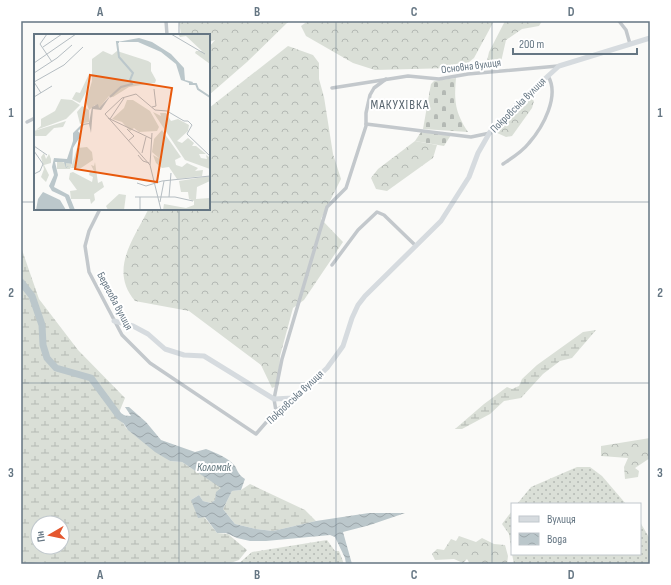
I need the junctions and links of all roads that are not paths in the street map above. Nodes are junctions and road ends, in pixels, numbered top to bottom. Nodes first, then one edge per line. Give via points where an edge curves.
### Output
1 (166, 21) edge
2 (619, 21) edge
3 (167, 34) edge
4 (650, 38) edge
5 (630, 44) junction
6 (559, 66) junction
7 (548, 76) junction
8 (386, 79) junction
9 (332, 88) dead end
10 (34, 118) edge
11 (27, 122) dead end
12 (366, 124) junction
13 (490, 133) junction
14 (503, 164) dead end
15 (100, 210) edge
16 (416, 247) junction
17 (332, 265) dead end
18 (114, 320) junction
19 (293, 398) junction
20 (274, 399) junction
21 (276, 412) junction
22 (256, 434) joint

1 - 3 street
2 - 5 street
4 - 5 street
5 - 6 street
6 - 7 street, Покровська вулиця
6 - 8 street, Основна вулиця via 439,79 408,76
7 - 13 street, Покровська вулиця via 516,104
7 - 14 street via 552,94 541,124 524,149
8 - 9 street, Основна вулиця
8 - 12 street via 374,88 370,95
10 - 11 street
12 - 13 street via 471,137
12 - 20 street via 346,188 327,207 282,358
13 - 16 street, Покровська вулиця via 478,153 469,177 441,221
15 - 18 street, Берегова вулиця via 85,246 90,272
16 - 17 street via 384,215 377,212 358,230
16 - 19 street, Покровська вулиця via 361,301 352,318 343,346 316,379
18 - 20 street via 148,334 165,349 184,355 204,356
18 - 22 street, Берегова вулиця via 122,335 150,363
19 - 20 street
19 - 21 street, Покровська вулиця
20 - 21 street
21 - 22 street, Покровська вулиця

